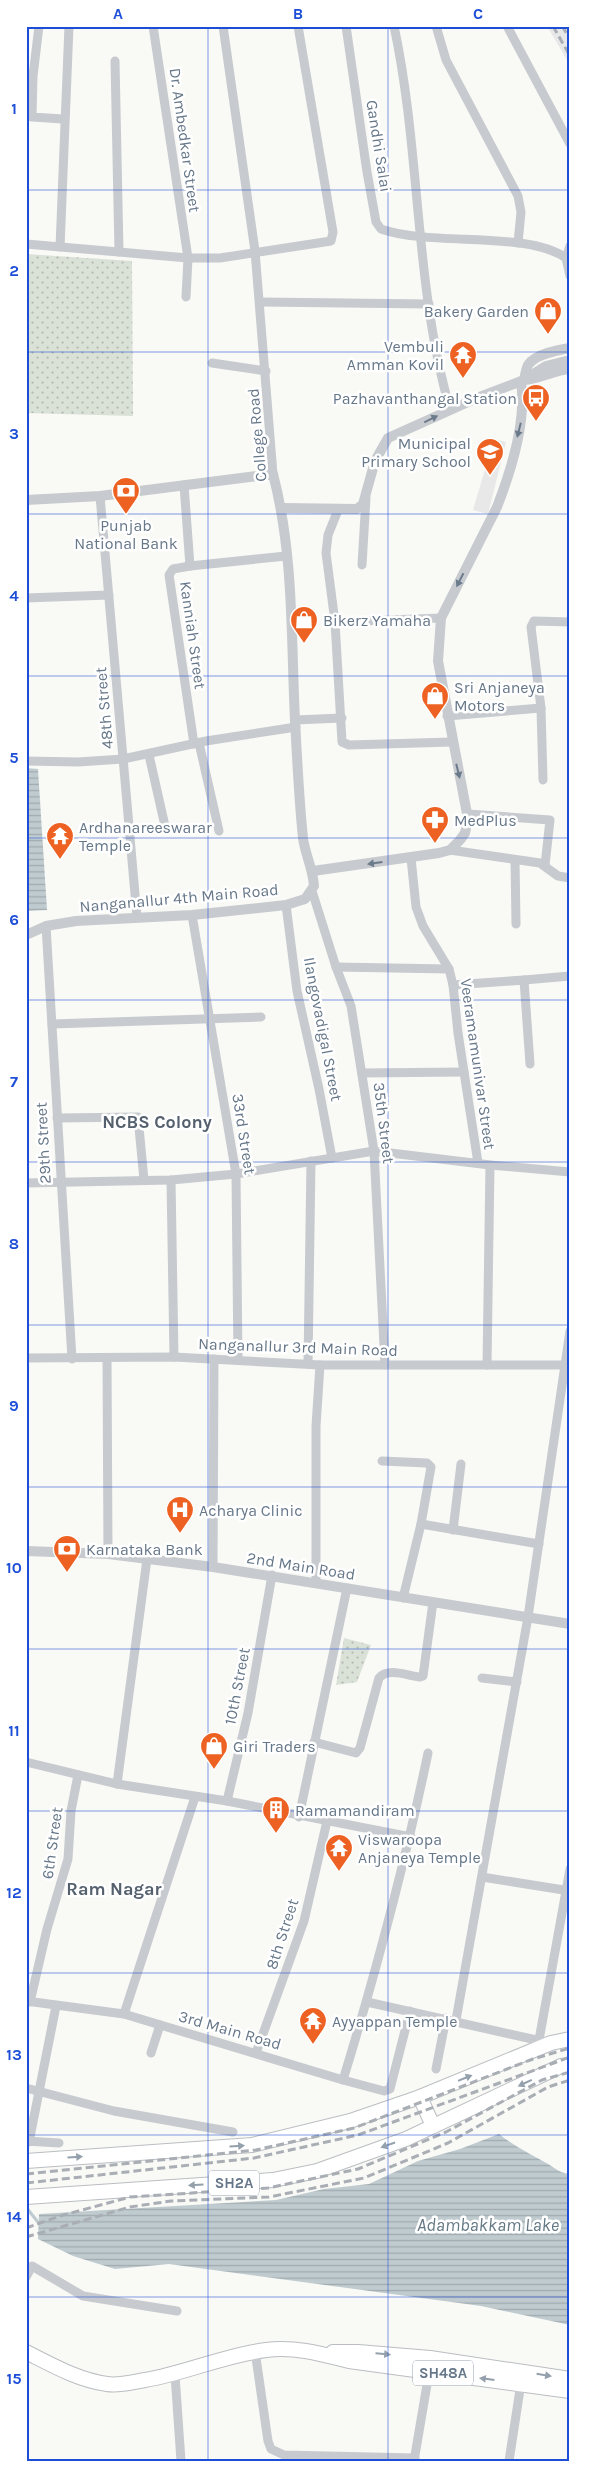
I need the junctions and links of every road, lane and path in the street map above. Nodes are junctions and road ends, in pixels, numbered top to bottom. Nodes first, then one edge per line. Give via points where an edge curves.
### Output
1 (39, 26) edge
2 (69, 26) edge
3 (153, 26) edge
4 (222, 26) edge
5 (298, 26) edge
6 (346, 26) edge
7 (394, 26) edge
8 (436, 26) edge
9 (508, 26) edge
10 (116, 61) dead end
11 (63, 119) junction
12 (570, 144) edge
13 (420, 236) junction
14 (518, 243) junction
15 (26, 244) edge
16 (570, 246) edge
17 (60, 247) junction
18 (255, 251) junction
19 (119, 252) junction
20 (188, 258) junction
21 (566, 258) junction
22 (570, 276) edge
23 (186, 297) dead end
24 (261, 302) junction
25 (429, 304) junction
26 (570, 348) edge
27 (570, 360) edge
28 (212, 363) dead end
29 (570, 369) edge
30 (266, 371) junction
31 (522, 381) junction
32 (450, 409) junction
33 (273, 474) junction
34 (184, 486) junction
35 (100, 496) junction
36 (26, 500) edge
37 (365, 501) junction
38 (282, 508) junction
39 (338, 510) junction
40 (286, 556) junction
41 (362, 565) dead end
42 (190, 566) junction
43 (109, 595) junction
44 (26, 598) edge
45 (441, 618) junction
46 (335, 622) junction
47 (570, 622) edge
48 (541, 708) junction
49 (447, 716) junction
50 (342, 718) junction
51 (296, 723) junction
52 (452, 742) junction
53 (196, 743) junction
54 (149, 755) junction
55 (123, 759) junction
56 (26, 761) edge
57 (543, 780) dead end
58 (468, 814) junction
59 (165, 826) dead end
60 (219, 831) dead end
61 (450, 850) junction
62 (411, 858) junction
63 (515, 860) junction
64 (545, 865) junction
65 (313, 871) junction
66 (570, 878) edge
67 (312, 891) junction
68 (286, 905) junction
69 (192, 915) junction
70 (137, 917) junction
71 (516, 924) dead end
72 (46, 926) junction
73 (26, 935) edge
74 (336, 967) junction
75 (449, 969) junction
76 (570, 976) edge
77 (524, 980) junction
78 (453, 985) junction
79 (261, 1018) dead end
80 (210, 1019) junction
81 (52, 1024) junction
82 (530, 1064) dead end
83 (464, 1072) junction
84 (362, 1074) junction
85 (57, 1118) junction
86 (374, 1151) junction
87 (332, 1158) junction
88 (311, 1161) junction
89 (478, 1163) junction
90 (490, 1166) junction
91 (570, 1172) edge
92 (236, 1174) junction
93 (144, 1180) junction
94 (171, 1180) junction
95 (60, 1181) junction
96 (26, 1183) edge
97 (570, 1332) edge
98 (174, 1357) junction
99 (26, 1358) edge
100 (107, 1358) junction
101 (72, 1359) junction
102 (214, 1360) junction
103 (238, 1360) junction
104 (308, 1364) junction
105 (385, 1365) junction
106 (487, 1365) junction
107 (568, 1365) edge
108 (320, 1366) junction
109 (382, 1461) dead end
110 (461, 1464) dead end
111 (421, 1524) junction
112 (453, 1530) junction
113 (539, 1544) junction
114 (26, 1551) edge
115 (108, 1554) junction
116 (147, 1559) junction
117 (213, 1567) junction
118 (272, 1575) junction
119 (316, 1582) junction
120 (347, 1588) junction
121 (403, 1598) junction
122 (434, 1602) junction
123 (528, 1617) junction
124 (570, 1624) edge
125 (482, 1678) dead end
126 (517, 1682) junction
127 (314, 1742) junction
128 (428, 1752) dead end
129 (26, 1762) edge
130 (78, 1775) junction
131 (117, 1784) junction
132 (195, 1797) junction
133 (227, 1801) junction
134 (298, 1817) junction
135 (327, 1821) junction
136 (411, 1837) junction
137 (570, 1869) edge
138 (482, 1877) junction
139 (568, 1891) edge
140 (28, 2001) edge
141 (367, 2002) junction
142 (56, 2006) junction
143 (410, 2011) junction
144 (124, 2014) junction
145 (446, 2018) junction
146 (456, 2020) junction
147 (160, 2025) junction
148 (570, 2039) edge
149 (545, 2041) junction
150 (151, 2053) dead end
151 (256, 2053) junction
152 (565, 2065) edge
153 (436, 2069) dead end
154 (343, 2080) junction
155 (26, 2088) edge
156 (39, 2091) junction
157 (420, 2097) junction
158 (433, 2126) junction
159 (233, 2132) dead end
160 (28, 2142) edge
161 (59, 2143) dead end
162 (26, 2161) edge
163 (26, 2196) edge
164 (26, 2277) edge
165 (177, 2310) dead end
166 (256, 2351) junction
167 (26, 2352) edge
168 (431, 2365) junction
169 (174, 2375) junction
170 (570, 2379) edge
171 (521, 2383) junction
172 (570, 2391) edge
173 (414, 2459) edge
174 (181, 2461) edge
175 (509, 2461) edge

1 - 11 street via 32,117
2 - 11 street
3 - 20 street, Dr. Ambedkar Street
4 - 18 street, College Road
5 - 18 street via 334,237 328,243
6 - 13 street, Gandhi Salai via 376,222 388,232
7 - 13 street, Gandhi Salai
8 - 14 street via 446,60 518,196 521,212
9 - 12 street
10 - 19 street
11 - 17 street
13 - 14 street
13 - 25 street, Gandhi Salai
14 - 21 street via 554,250
15 - 17 street
16 - 21 street
17 - 19 street
18 - 20 street via 220,258
18 - 24 street, College Road
19 - 20 street
20 - 23 street, Dr. Ambedkar Street
21 - 22 street
24 - 25 street
24 - 30 street, College Road
25 - 32 street, Gandhi Salai via 440,378
26 - 31 street via 534,360 528,365
27 - 31 street via 546,366
28 - 30 street
29 - 31 street
30 - 33 street, College Road
31 - 32 street
31 -> 45 street via 522,416 504,490
37 -> 32 street via 375,461 383,444 394,434
33 - 34 street
33 - 38 street, College Road
34 - 35 street
34 - 42 street, Kanniah Street
35 - 36 street
35 - 43 street, 48th Street
37 - 39 street via 357,509
37 - 41 street
38 - 39 street
38 - 40 street, College Road
39 - 46 street via 326,548
40 - 42 street
40 - 51 street, College Road
42 - 53 street, Kanniah Street via 173,569 169,575
43 - 44 street
43 - 55 street, 48th Street
45 - 46 street
45 - 49 street via 438,661
46 - 50 street
47 - 48 street via 534,621 531,627
48 - 49 street
48 - 57 street
49 - 52 street
50 - 51 street
50 - 52 street via 342,740 349,745
51 - 53 street
51 - 65 street, College Road via 303,840
52 -> 58 street
53 - 54 street
53 - 60 street, Kanniah Street
54 - 55 street
54 - 59 street
55 - 56 street
55 - 70 street, 48th Street
58 - 61 street via 465,833
58 - 64 street via 550,820
61 - 62 street
61 - 63 street
62 -> 65 street
62 - 75 street, Veeramamunivar Street via 416,907 423,926
63 - 64 street
63 - 71 street
64 - 66 street via 558,876
65 - 67 street
67 - 68 street, Nanganallur 4th Main Road via 305,899
67 - 74 street, 35th Street
68 - 69 street, Nanganallur 4th Main Road
68 - 87 street, Ilangovadigal Street via 297,991
69 - 70 street, Nanganallur 4th Main Road
69 - 80 street, 33rd Street
70 - 72 street, Nanganallur 4th Main Road
72 - 73 street, Nanganallur 4th Main Road
72 - 81 street, 29th Street
74 - 75 street
74 - 84 street, 35th Street via 351,1006
75 - 78 street, Veeramamunivar Street
76 - 77 street
77 - 78 street
77 - 82 street
78 - 83 street, Veeramamunivar Street
79 - 80 street
80 - 81 street
80 - 92 street, 33rd Street
81 - 85 street, 29th Street
83 - 84 street
83 - 89 street, Veeramamunivar Street
84 - 86 street, 35th Street
85 - 93 street via 138,1117
85 - 95 street, 29th Street
86 - 87 street
86 - 89 street
86 - 105 street, 35th Street
87 - 88 street
88 - 92 street
88 - 104 street
89 - 90 street
90 - 91 street
90 - 106 street
92 - 94 street
92 - 103 street, 33rd Street
93 - 94 street
93 - 95 street
94 - 98 street
95 - 96 street
95 - 101 street, 29th Street
97 - 107 street
98 - 100 street, Nanganallur 3rd Main Road
98 - 102 street, Nanganallur 3rd Main Road
99 - 101 street, Nanganallur 3rd Main Road
100 - 101 street, Nanganallur 3rd Main Road
100 - 115 street
102 - 103 street, Nanganallur 3rd Main Road
102 - 117 street
103 - 104 street, Nanganallur 3rd Main Road
104 - 108 street, Nanganallur 3rd Main Road
105 - 106 street, Nanganallur 3rd Main Road
105 - 108 street, Nanganallur 3rd Main Road
106 - 107 street, Nanganallur 3rd Main Road
107 - 113 street
108 - 119 street via 316,1426
109 - 111 street via 427,1464 431,1468
110 - 112 street
111 - 112 street
111 - 121 street
112 - 113 street
113 - 123 street
114 - 115 street, 2nd Main Road
115 - 116 street, 2nd Main Road
116 - 117 street, 2nd Main Road
116 - 131 street
117 - 118 street, 2nd Main Road
118 - 119 street, 2nd Main Road
118 - 133 street, 10th Street via 248,1713
119 - 120 street, 2nd Main Road
120 - 121 street, 2nd Main Road
120 - 127 street
121 - 122 street, 2nd Main Road
122 - 123 street, 2nd Main Road
122 - 127 street via 423,1676 382,1674 356,1753
123 - 124 street, 2nd Main Road
123 - 126 street
125 - 126 street
126 - 138 street
127 - 134 street
128 - 136 street
129 - 130 street
130 - 131 street
130 - 140 street, 6th Street via 71,1812 68,1859
131 - 132 street
132 - 133 street
132 - 144 street
133 - 134 street
134 - 135 street
135 - 136 street
135 - 151 street, 8th Street via 304,1921
136 - 141 street
137 - 139 street
138 - 139 street
138 - 146 street
139 - 149 street
140 - 142 street, 3rd Main Road
141 - 143 street
141 - 154 street
142 - 144 street, 3rd Main Road
142 - 156 street
143 - 145 street
143 - 154 street, 3rd Main Road via 390,2089 384,2091
144 - 147 street, 3rd Main Road
145 - 146 street
145 - 153 street
146 - 149 street
147 - 150 street
147 - 151 street, 3rd Main Road
148 - 149 main road, SH2A
149 - 152 main road
157 -> 149 main road, SH2A
151 - 154 street, 3rd Main Road
152 -> 158 main road, SH2A
155 - 156 street
156 - 159 street via 114,2111
156 - 160 street
157 - 158 main road
162 -> 157 main road, SH2A via 252,2145 350,2121
158 -> 163 main road, SH2A via 317,2171 273,2180
160 - 161 street
164 - 165 street via 32,2266 83,2296
166 - 168 main road, SH48A via 352,2351
166 - 169 main road, SH48A
166 - 173 street via 271,2449 284,2455
167 - 169 main road, SH48A via 76,2376 108,2384
168 -> 170 main road, SH48A
171 -> 168 main road, SH48A
168 - 173 street
169 - 174 street
171 - 172 main road, SH48A
171 - 175 street

